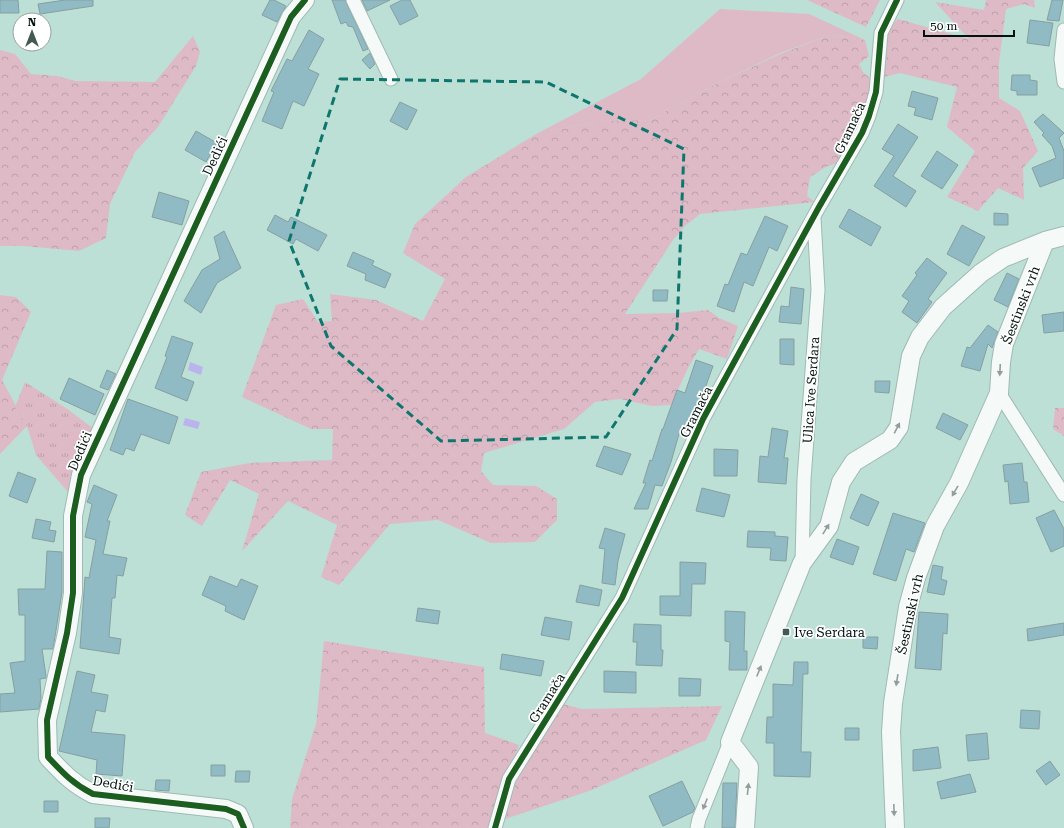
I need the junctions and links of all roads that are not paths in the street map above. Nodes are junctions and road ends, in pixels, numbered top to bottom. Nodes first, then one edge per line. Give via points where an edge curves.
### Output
1 (304, 0) edge
2 (353, 0) edge
3 (897, 0) edge
4 (1064, 30) edge
5 (391, 79) dead end
6 (1064, 82) edge
7 (814, 216) junction
8 (1064, 236) edge
9 (1044, 241) junction
10 (999, 393) junction
11 (1064, 495) edge
12 (802, 563) junction
13 (730, 742) junction
14 (244, 828) edge
15 (495, 828) edge
16 (697, 828) edge
17 (745, 828) edge
18 (895, 828) edge

1 - 14 street, Dedići via 291,17 80,475 73,516 73,593 48,720 48,757 70,781 82,789 93,794 226,809 238,814
2 - 5 street
3 - 7 street, Gramača via 881,33 876,92 868,120
4 - 6 street via 1061,59
7 - 12 street, Ulica Ive Serdara via 818,290 804,479
7 - 15 street, Gramača via 703,419 622,598 509,779
8 - 9 street, Ulica Ive Serdara
9 -> 10 street, Šestinski vrh via 1004,344
12 -> 9 street, Ulica Ive Serdara via 829,526 841,482 848,470 854,462 890,440 899,427 911,356 929,324 943,307 981,273 1003,258
10 - 11 street
10 -> 18 street, Šestinski vrh via 959,483 935,526 908,607 891,732
13 -> 12 street, Ulica Ive Serdara
13 -> 16 street, Ulica Ive Serdara
17 -> 13 street via 749,767

